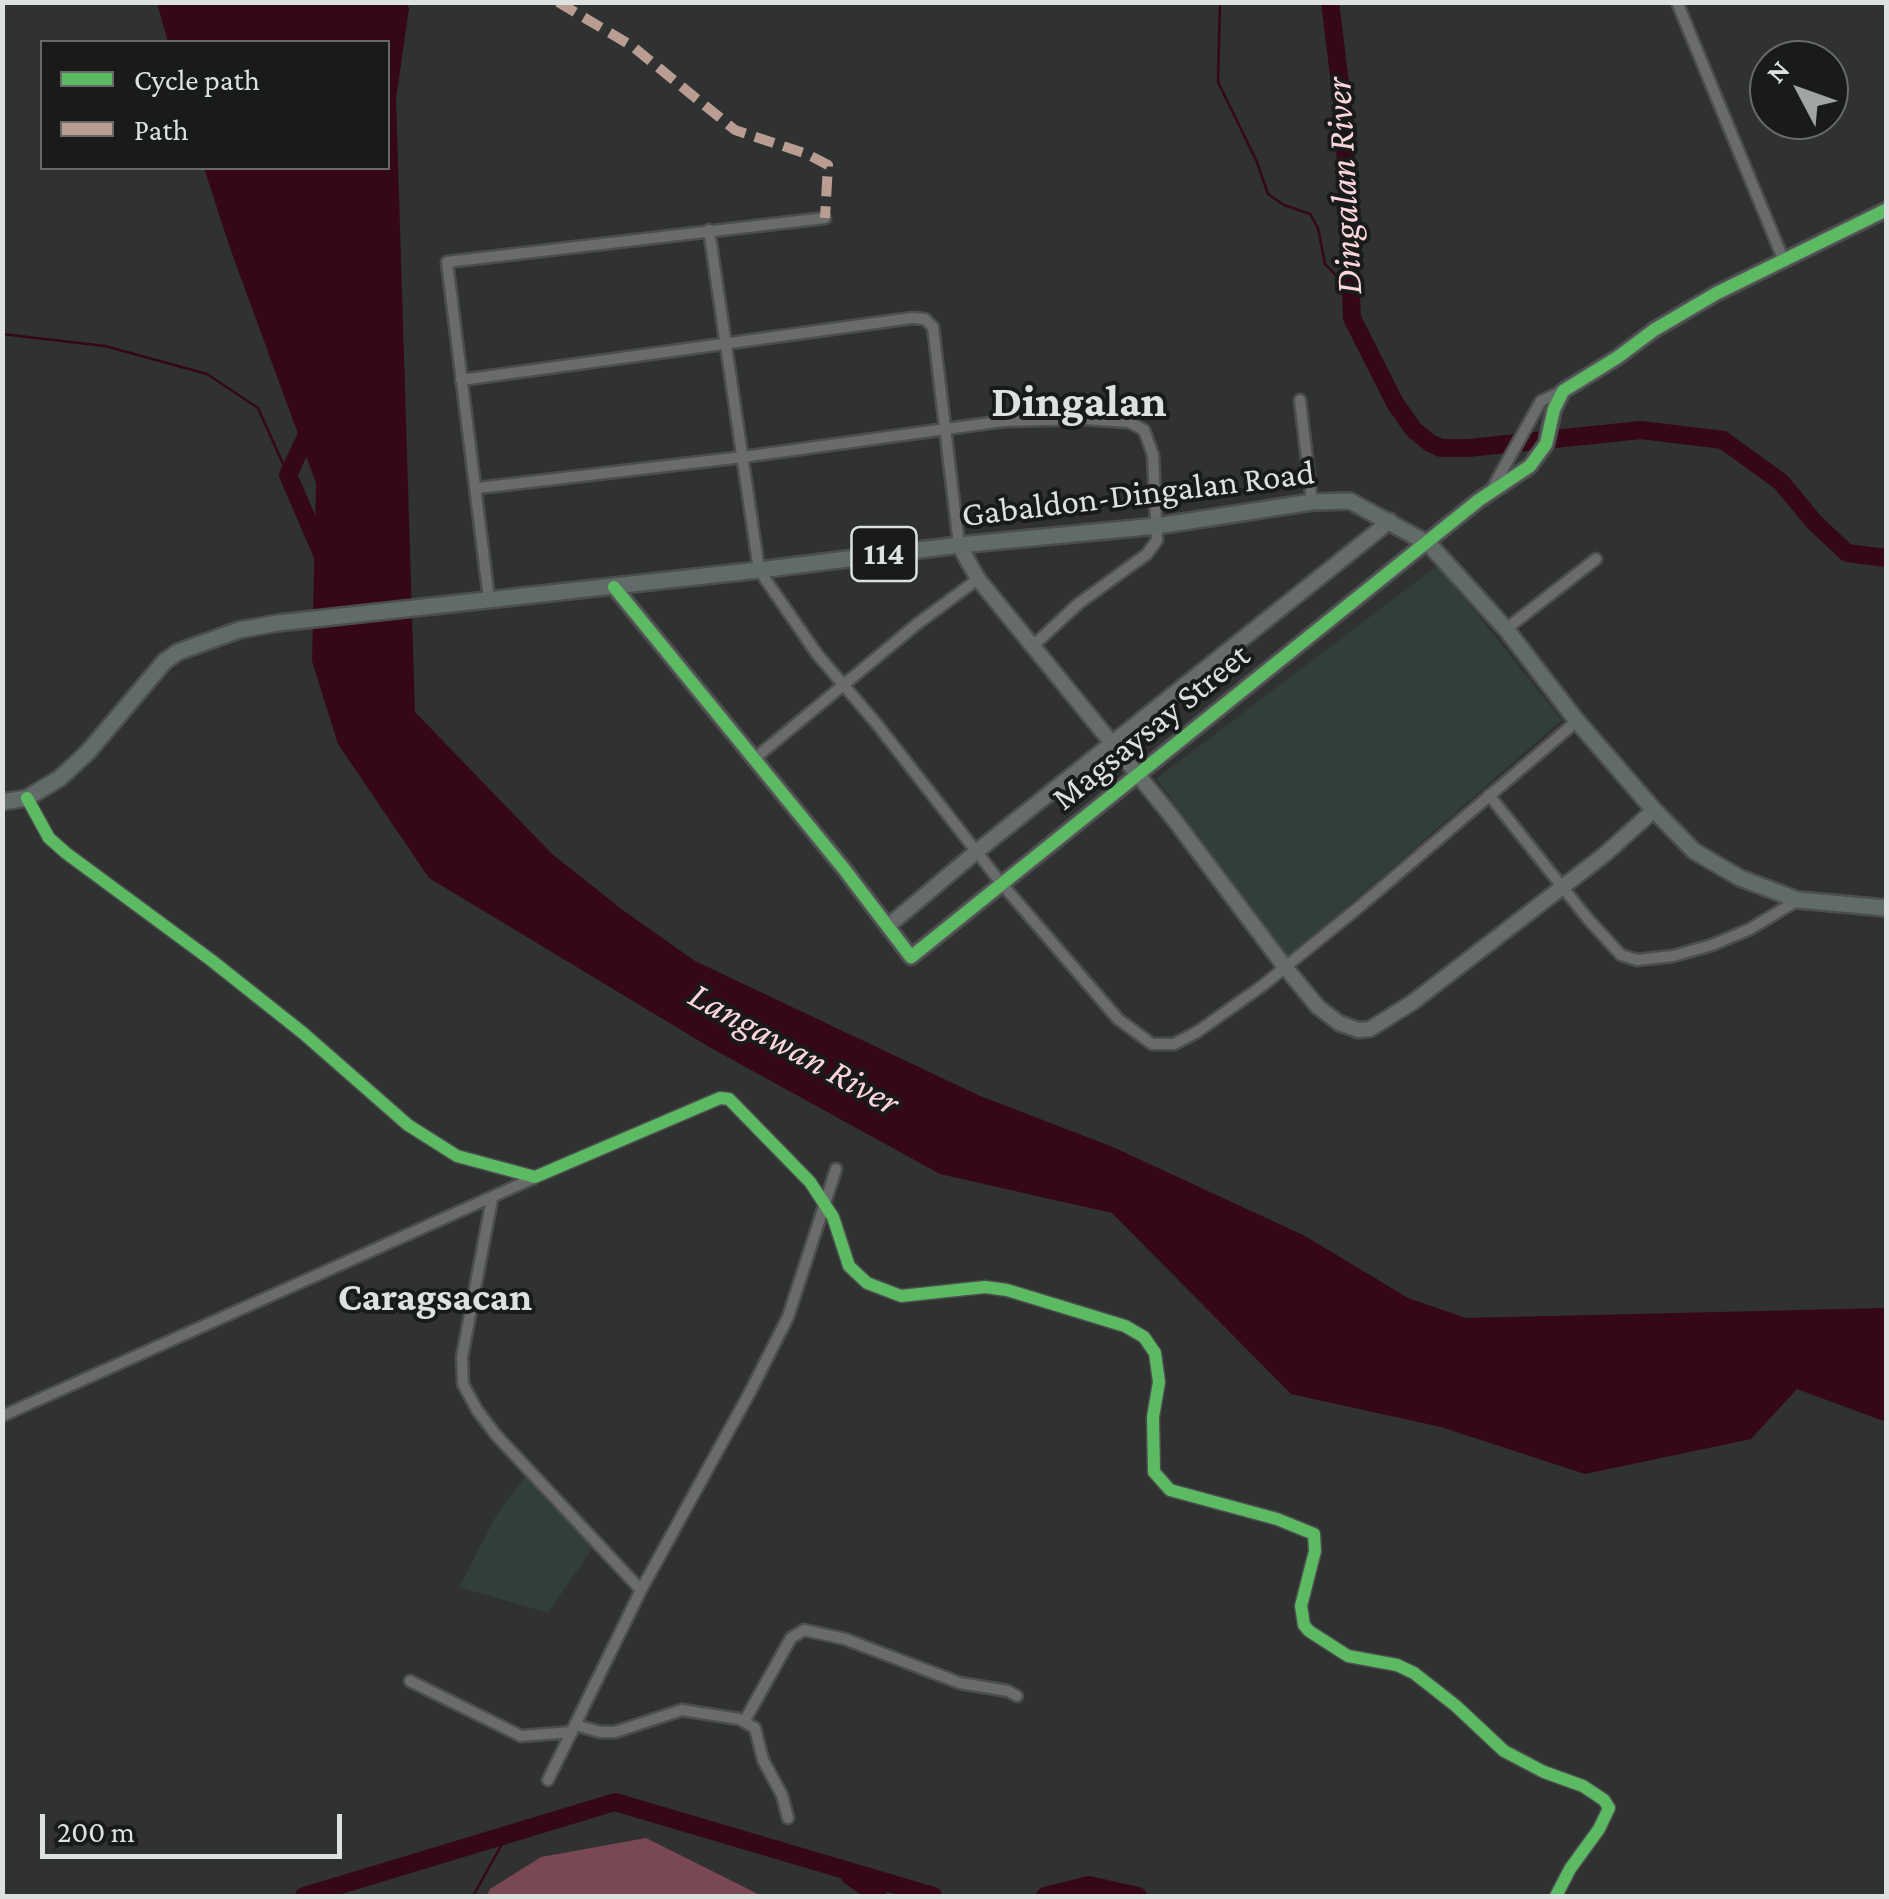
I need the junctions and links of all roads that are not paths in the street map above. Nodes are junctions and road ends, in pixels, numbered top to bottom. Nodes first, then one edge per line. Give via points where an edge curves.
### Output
1 (1676, 2) edge
2 (1886, 210) edge
3 (826, 218) dead end
4 (709, 230) junction
5 (1784, 261) junction
6 (725, 343) junction
7 (461, 380) junction
8 (1563, 391) junction
9 (1300, 400) dead end
10 (945, 430) junction
11 (743, 457) junction
12 (478, 488) junction
13 (1490, 492) junction
14 (1312, 502) junction
15 (1390, 521) junction
16 (1157, 526) junction
17 (1429, 544) junction
18 (960, 545) junction
19 (1596, 559) dead end
20 (758, 570) junction
21 (978, 579) junction
22 (614, 587) junction
23 (490, 599) junction
24 (1506, 628) junction
25 (1034, 645) junction
26 (843, 684) junction
27 (1577, 721) junction
28 (1112, 744) junction
29 (754, 759) junction
30 (1138, 778) junction
31 (1490, 795) junction
32 (27, 798) junction
33 (2, 802) edge
34 (1654, 810) junction
35 (976, 852) junction
36 (1001, 883) junction
37 (1563, 886) junction
38 (1798, 900) junction
39 (1886, 908) edge
40 (888, 926) junction
41 (1285, 967) junction
42 (836, 1169) dead end
43 (535, 1178) junction
44 (492, 1199) junction
45 (824, 1202) junction
46 (2, 1416) edge
47 (641, 1590) junction
48 (410, 1681) dead end
49 (1017, 1696) dead end
50 (744, 1722) junction
51 (574, 1728) junction
52 (548, 1780) dead end
53 (788, 1818) dead end
54 (1556, 1896) edge

1 - 5 street
2 - 5 street
3 - 4 street
4 - 6 street
4 - 7 street via 447,262
5 - 8 street via 1717,292
6 - 7 street
6 - 10 street via 925,319 933,328
6 - 11 street
7 - 12 street
8 - 13 street via 1535,409
8 - 13 street, Magsaysay Street via 1546,444 1530,466
9 - 14 street
10 - 11 street
10 - 16 street via 1024,420 1129,422 1148,435
10 - 18 street
11 - 12 street
11 - 20 street
12 - 23 street
13 - 17 street, Magsaysay Street
14 - 15 main road, Gabaldon-Dingalan Road / 114 via 1350,501
14 - 16 main road, Gabaldon-Dingalan Road / 114
15 - 17 main road, Gabaldon-Dingalan Road / 114
15 - 28 street, Magsaysay Street
16 - 18 main road, Gabaldon-Dingalan Road / 114
16 - 25 street via 1157,540 1146,554
17 - 24 main road, Gabaldon-Dingalan Road / 114
17 - 30 street, Magsaysay Street
18 - 20 main road, Gabaldon-Dingalan Road / 114
18 - 21 street
19 - 24 street
20 - 22 main road, Gabaldon-Dingalan Road / 114
20 - 26 street
21 - 25 street
21 - 26 street
22 - 23 main road, Gabaldon-Dingalan Road / 114
22 - 29 street
23 - 32 main road, Gabaldon-Dingalan Road / 114 via 278,622 178,652 88,752
24 - 27 main road, Gabaldon-Dingalan Road / 114
25 - 28 street
26 - 29 street
26 - 35 street
27 - 31 street
27 - 34 main road, Gabaldon-Dingalan Road / 114
28 - 30 street
28 - 35 street, Magsaysay Street
29 - 40 street
30 - 36 street, Magsaysay Street
30 - 41 street
31 - 37 street
31 - 41 street
32 - 33 main road, Gabaldon-Dingalan Road / 114
32 - 43 street via 49,838 66,853 212,960 408,1126 457,1156
34 - 37 street
34 - 38 main road, Gabaldon-Dingalan Road / 114 via 1713,865
35 - 36 street
35 - 40 street, Magsaysay Street
36 - 40 street, Magsaysay Street via 911,957
36 - 41 street via 1118,1019 1152,1044 1174,1044 1197,1032
37 - 38 street via 1622,955 1636,960 1712,945
37 - 41 street via 1370,1029 1328,1017
38 - 39 main road, Gabaldon-Dingalan Road / 114
42 - 45 street
43 - 44 street
43 - 45 street via 720,1098 736,1104
44 - 46 street
44 - 47 street via 462,1357 463,1384 496,1435
45 - 47 street via 788,1316
45 - 54 street via 849,1266 882,1290 901,1296 1008,1290 1144,1337 1155,1353 1159,1382 1154,1472 1170,1490 1314,1534 1300,1606 1309,1631 1348,1656 1414,1673 1504,1751 1604,1800 1609,1808 1600,1828
47 - 51 street
48 - 51 street via 521,1736
49 - 50 street via 804,1630 791,1638
50 - 51 street via 689,1710 615,1732
50 - 53 street via 755,1728
51 - 52 street

